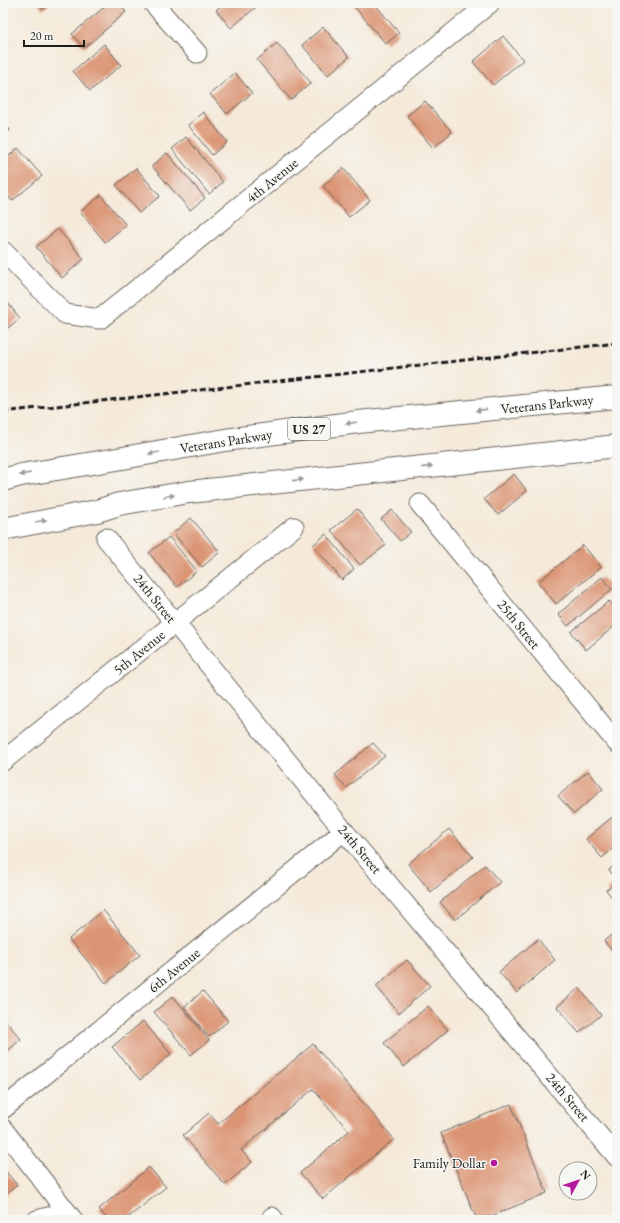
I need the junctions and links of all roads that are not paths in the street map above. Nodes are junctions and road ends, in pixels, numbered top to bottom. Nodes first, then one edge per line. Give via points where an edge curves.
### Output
1 (153, 3) edge
2 (490, 3) edge
3 (197, 53) dead end
4 (3, 251) edge
5 (617, 397) edge
6 (617, 446) edge
7 (3, 480) edge
8 (420, 504) dead end
9 (294, 527) dead end
10 (3, 529) edge
11 (106, 538) dead end
12 (175, 622) junction
13 (617, 743) edge
14 (3, 762) edge
15 (344, 830) junction
16 (3, 1109) edge
17 (3, 1129) edge
18 (617, 1157) edge
19 (70, 1216) edge
20 (37, 1220) edge

1 - 3 street
2 - 4 street, 4th Avenue via 100,319 65,314
5 -> 7 main road, Veterans Parkway / US 27 via 358,422 233,439
10 -> 6 main road via 189,492
8 - 13 street, 25th Street
9 - 12 street, 5th Avenue
11 - 12 street, 24th Street
12 - 14 street, 5th Avenue
12 - 15 street, 24th Street
15 - 16 street, 6th Avenue
15 - 18 street, 24th Street
17 - 19 street
19 - 20 street

